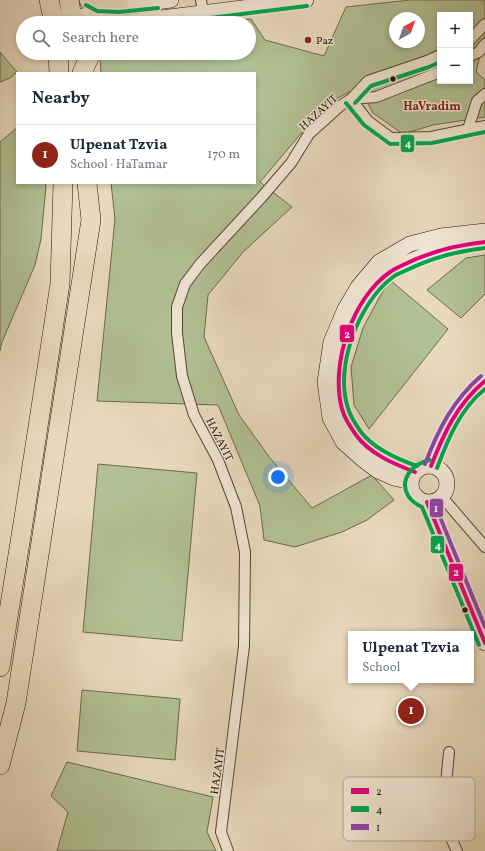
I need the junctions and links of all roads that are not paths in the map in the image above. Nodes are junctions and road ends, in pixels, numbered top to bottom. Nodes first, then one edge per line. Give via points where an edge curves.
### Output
1 (49, 0) edge
2 (69, 0) edge
3 (89, 0) edge
4 (171, 0) edge
5 (306, 0) edge
6 (202, 6) edge
7 (52, 16) edge
8 (69, 16) edge
9 (116, 16) edge
10 (129, 16) edge
11 (140, 16) edge
12 (485, 24) edge
13 (473, 37) edge
14 (485, 44) edge
15 (473, 55) edge
16 (437, 56) edge
17 (58, 60) edge
18 (77, 60) edge
19 (88, 60) edge
20 (59, 72) edge
21 (78, 72) edge
22 (82, 72) edge
23 (437, 73) edge
24 (485, 94) edge
25 (351, 99) junction
26 (485, 126) edge
27 (468, 129) junction
28 (63, 184) edge
29 (87, 184) edge
30 (485, 231) edge
31 (485, 242) edge
32 (485, 381) edge
33 (431, 466) junction
34 (413, 477) junction
35 (442, 496) junction
36 (427, 502) junction
37 (485, 547) edge
38 (485, 643) edge
39 (0, 666) edge
40 (449, 752) dead end
41 (0, 765) edge
42 (447, 777) edge
43 (453, 841) edge
44 (228, 851) edge
45 (458, 851) edge

1 - 7 highway
2 - 8 highway
3 - 9 highway
4 - 10 street
5 - 6 street
6 - 11 street
12 - 13 street
14 - 15 street
16 - 25 street, HAZAYIT via 368,81
17 - 20 highway
18 - 21 highway
19 - 22 highway
23 - 25 street, HAZAYIT via 376,97
24 - 27 street via 477,101
25 - 27 street via 368,121 391,138 431,137
25 - 44 street, HAZAYIT via 309,134 291,163 266,193 200,264 185,284 177,307 176,333 182,376 194,415 218,460 236,507 246,552 244,646 221,832
26 - 27 street
28 - 39 highway via 60,284
29 - 41 highway via 91,220 16,703
30 - 34 street via 441,236 410,244 379,262 358,287 331,342 325,382 330,418 343,442 378,471 394,478
31 - 34 street via 444,249 416,258 389,272 367,295 354,315 340,355 337,384 342,410 357,436 371,449
32 - 33 street via 463,401 448,424
33 - 34 street via 420,468
33 - 35 street via 445,475 447,486
34 - 36 street via 413,493
35 - 36 street via 433,502
35 - 37 street
36 - 38 street
40 - 42 street
43 - 45 street

